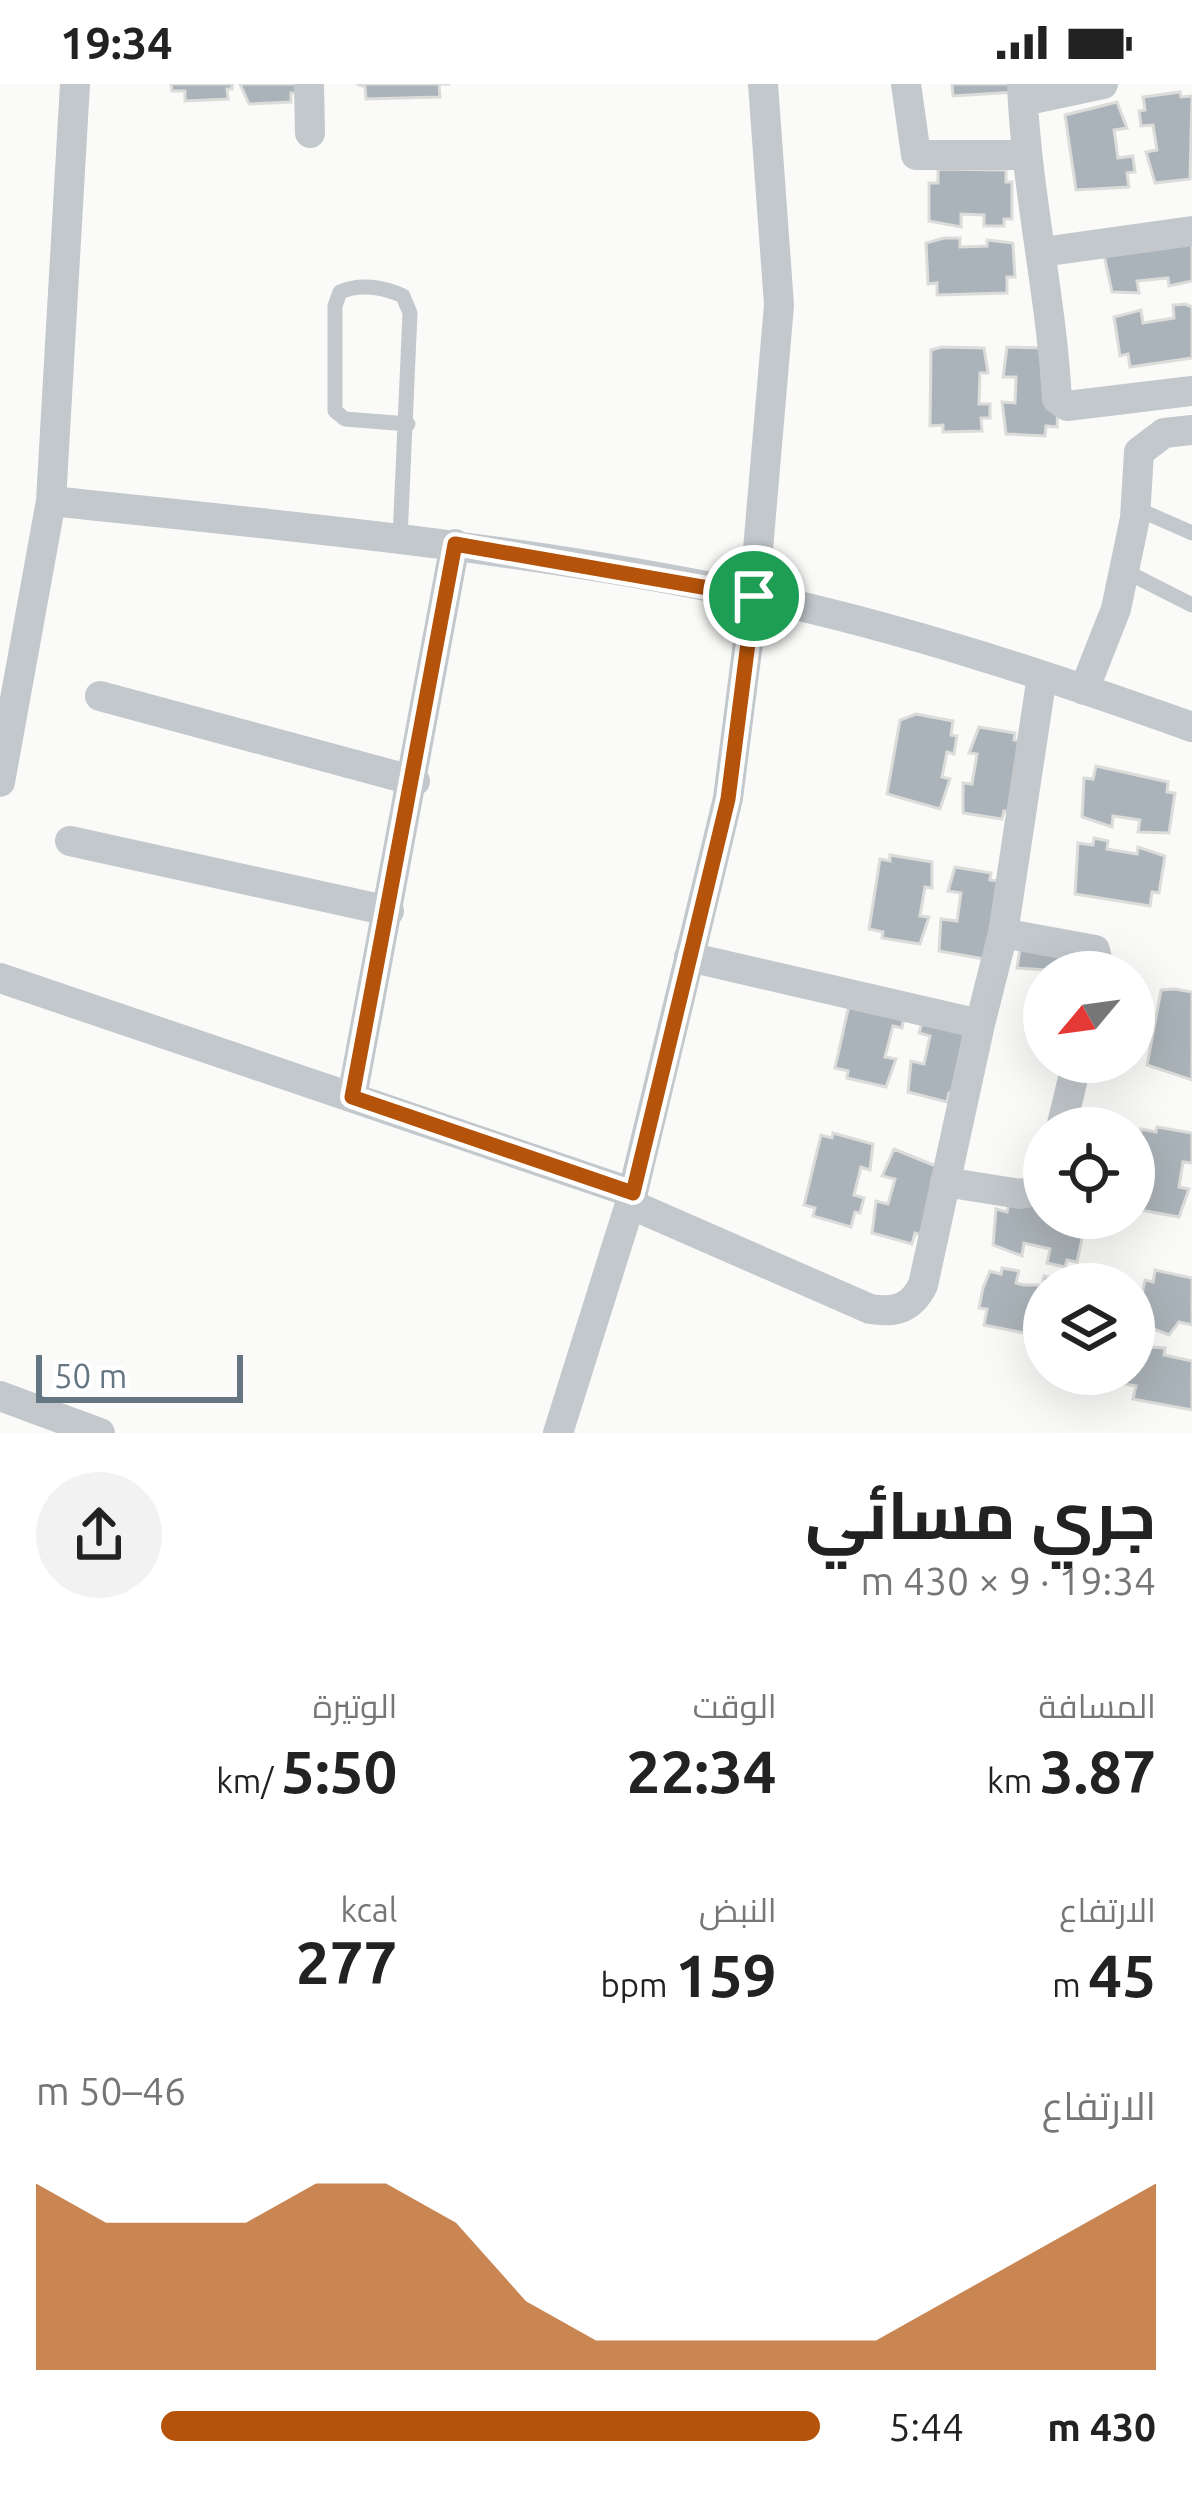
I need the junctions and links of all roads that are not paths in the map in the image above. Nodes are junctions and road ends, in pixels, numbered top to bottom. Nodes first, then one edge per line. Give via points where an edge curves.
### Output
1 (75, 84) edge
2 (309, 84) edge
3 (763, 84) edge
4 (906, 84) edge
5 (1103, 84) edge
6 (1023, 92) edge
7 (310, 134) dead end
8 (1025, 155) junction
9 (1192, 231) edge
10 (1042, 252) junction
11 (1192, 391) edge
12 (407, 424) junction
13 (1192, 430) edge
14 (51, 502) junction
15 (1135, 508) junction
16 (1192, 533) edge
17 (400, 538) junction
18 (455, 544) junction
19 (1124, 570) junction
20 (754, 596) junction
21 (1192, 604) edge
22 (1042, 676) junction
23 (1084, 690) junction
24 (100, 696) dead end
25 (1192, 727) edge
26 (415, 781) junction
27 (0, 782) edge
28 (70, 841) dead end
29 (389, 911) junction
30 (1004, 933) junction
31 (1095, 951) edge
32 (689, 957) junction
33 (0, 978) edge
34 (980, 1024) junction
35 (352, 1097) junction
36 (945, 1182) junction
37 (1023, 1193) edge
38 (632, 1198) junction
39 (0, 1396) edge
40 (100, 1433) edge
41 (558, 1433) edge

1 - 14 street
2 - 7 street
3 - 20 street via 779,305
4 - 8 street via 916,155
5 - 6 street
6 - 8 street
8 - 10 street
9 - 10 street
10 - 11 street via 1060,403
12 - 12 lane via 410,313 389,289 352,286 335,306 335,411 345,419
12 - 17 lane
13 - 15 street via 1164,433 1139,452
14 - 17 street
14 - 27 street
15 - 16 lane
15 - 19 street
17 - 18 street
18 - 20 street
18 - 26 street
19 - 21 lane
19 - 23 street
20 - 22 street
20 - 32 street via 728,799
22 - 23 street
22 - 30 street
23 - 25 street
24 - 26 street
26 - 29 street
28 - 29 street
29 - 35 street
30 - 31 street
30 - 34 street
32 - 34 street
32 - 38 street
33 - 35 street
34 - 36 street
35 - 38 street
36 - 37 street
36 - 38 street via 923,1285 906,1307 890,1312 870,1310
38 - 41 street
39 - 40 street

